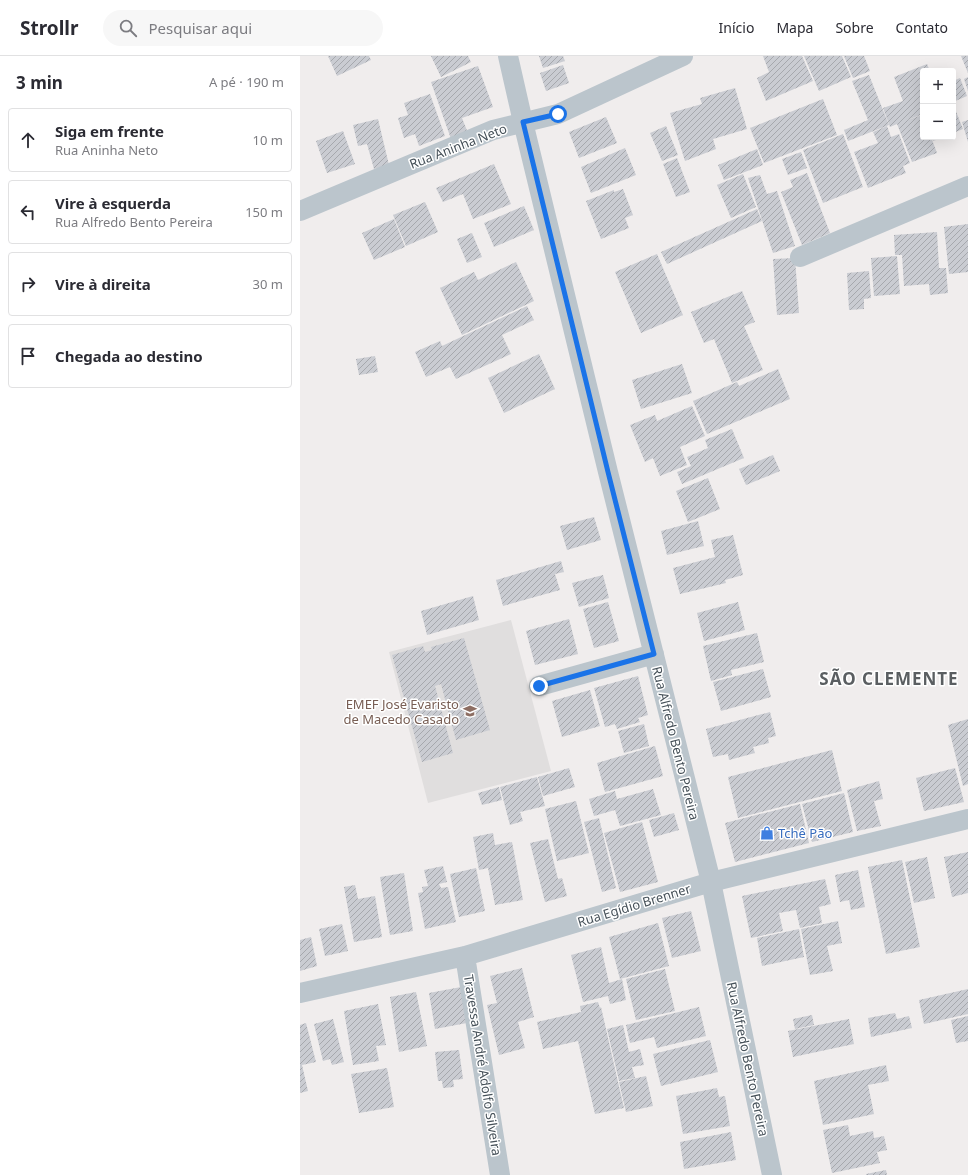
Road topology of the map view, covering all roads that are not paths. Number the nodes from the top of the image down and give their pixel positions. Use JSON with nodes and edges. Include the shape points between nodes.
{"nodes":[{"id":1,"x":508,"y":56,"type":"edge"},
{"id":2,"x":683,"y":56,"type":"edge"},
{"id":3,"x":523,"y":122,"type":"junction"},
{"id":4,"x":968,"y":186,"type":"edge"},
{"id":5,"x":300,"y":211,"type":"edge"},
{"id":6,"x":800,"y":257,"type":"dead end"},
{"id":7,"x":654,"y":654,"type":"junction"},
{"id":8,"x":539,"y":686,"type":"dead end"},
{"id":9,"x":968,"y":819,"type":"edge"},
{"id":10,"x":711,"y":882,"type":"junction"},
{"id":11,"x":465,"y":956,"type":"junction"},
{"id":12,"x":300,"y":993,"type":"edge"},
{"id":13,"x":500,"y":1175,"type":"edge"},
{"id":14,"x":772,"y":1175,"type":"edge"}],
"edges":[{"from":1,"to":3,"type":"street","name":"Rua Alfredo Bento Pereira"},
{"from":2,"to":3,"type":"street","name":"Rua Aninha Neto","via":[[558,114]]},
{"from":3,"to":5,"type":"street","name":"Rua Aninha Neto","via":[[493,130]]},
{"from":3,"to":7,"type":"street","name":"Rua Alfredo Bento Pereira"},
{"from":4,"to":6,"type":"street"},
{"from":7,"to":8,"type":"street"},
{"from":7,"to":10,"type":"street","name":"Rua Alfredo Bento Pereira"},
{"from":9,"to":10,"type":"street","name":"Rua Egídio Brenner"},
{"from":10,"to":11,"type":"street","name":"Rua Egídio Brenner"},
{"from":10,"to":14,"type":"street","name":"Rua Alfredo Bento Pereira"},
{"from":11,"to":12,"type":"street","name":"Rua Egídio Brenner"},
{"from":11,"to":13,"type":"street","name":"Travessa André Adolfo Silveira"}]}
